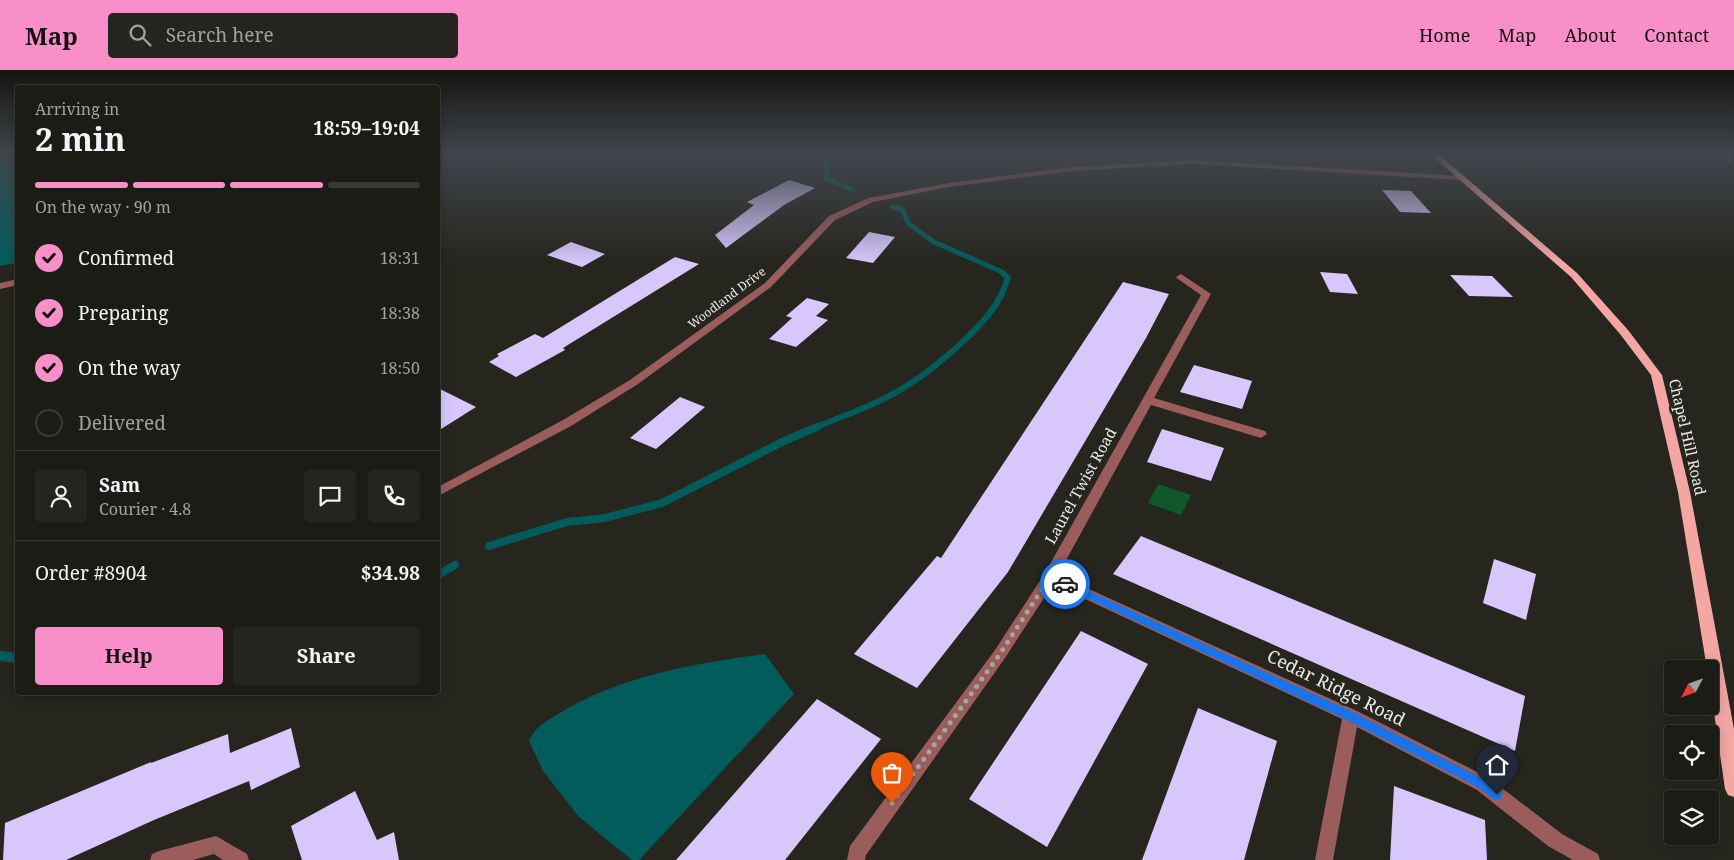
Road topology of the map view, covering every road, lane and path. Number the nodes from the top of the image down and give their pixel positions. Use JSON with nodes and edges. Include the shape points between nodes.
{"nodes":[{"id":1,"x":924,"y":190,"type":"edge"},
{"id":2,"x":1475,"y":190,"type":"edge"},
{"id":3,"x":1181,"y":277,"type":"dead end"},
{"id":4,"x":15,"y":283,"type":"edge"},
{"id":5,"x":0,"y":286,"type":"edge"},
{"id":6,"x":1147,"y":400,"type":"junction"},
{"id":7,"x":1261,"y":434,"type":"dead end"},
{"id":8,"x":440,"y":491,"type":"edge"},
{"id":9,"x":1050,"y":577,"type":"junction"},
{"id":10,"x":1351,"y":716,"type":"junction"},
{"id":11,"x":1734,"y":789,"type":"edge"},
{"id":12,"x":159,"y":860,"type":"edge"},
{"id":13,"x":240,"y":860,"type":"edge"},
{"id":14,"x":856,"y":860,"type":"edge"},
{"id":15,"x":1324,"y":860,"type":"edge"},
{"id":16,"x":1592,"y":860,"type":"edge"}],
"edges":[{"from":1,"to":8,"type":"street","name":"Woodland Drive","via":[[871,200],[832,218],[768,285],[634,382],[568,423]]},
{"from":2,"to":11,"type":"main road","name":"Chapel Hill Road","via":[[1574,275],[1624,332],[1656,375],[1684,492]]},
{"from":3,"to":6,"type":"street","name":"Laurel Twist Road","via":[[1206,294]]},
{"from":4,"to":5,"type":"street"},
{"from":6,"to":7,"type":"street"},
{"from":6,"to":9,"type":"street","name":"Laurel Twist Road"},
{"from":9,"to":10,"type":"street","name":"Cedar Ridge Road"},
{"from":9,"to":14,"type":"street","name":"Laurel Twist Road","via":[[1000,654],[857,852]]},
{"from":10,"to":15,"type":"street"},
{"from":10,"to":16,"type":"street","name":"Cedar Ridge Road","via":[[1483,784],[1555,840]]},
{"from":12,"to":13,"type":"street","via":[[216,845]]}]}
